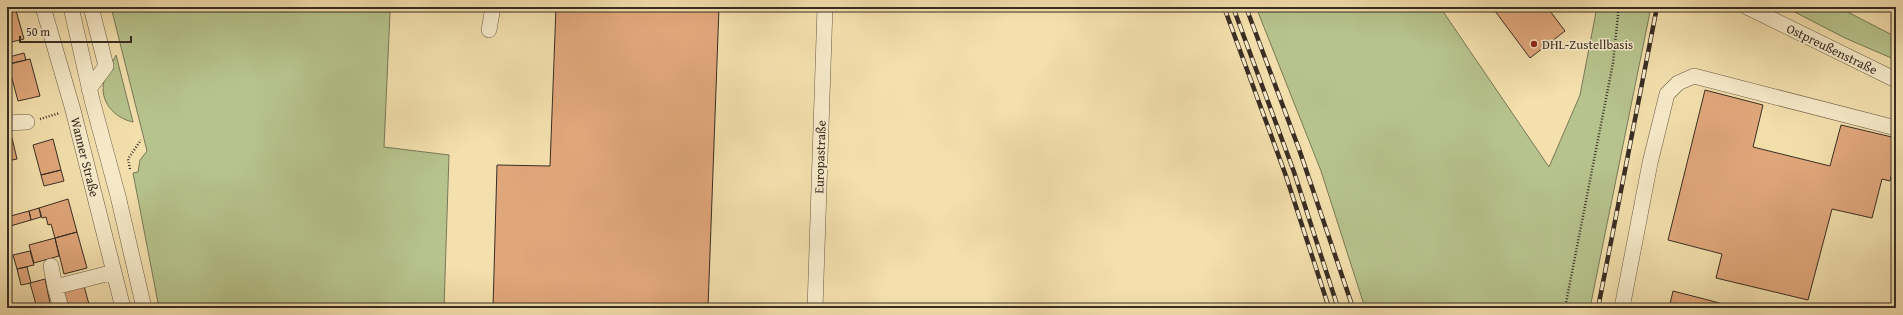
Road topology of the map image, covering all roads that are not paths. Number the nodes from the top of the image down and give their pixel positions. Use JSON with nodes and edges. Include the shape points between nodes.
{"nodes":[{"id":1,"x":43,"y":7,"type":"edge"},
{"id":2,"x":71,"y":7,"type":"edge"},
{"id":3,"x":91,"y":7,"type":"edge"},
{"id":4,"x":493,"y":7,"type":"edge"},
{"id":5,"x":825,"y":7,"type":"edge"},
{"id":6,"x":1747,"y":7,"type":"edge"},
{"id":7,"x":489,"y":30,"type":"dead end"},
{"id":8,"x":1896,"y":80,"type":"edge"},
{"id":9,"x":89,"y":89,"type":"junction"},
{"id":10,"x":27,"y":122,"type":"road end"},
{"id":11,"x":7,"y":123,"type":"edge"},
{"id":12,"x":1896,"y":128,"type":"edge"},
{"id":13,"x":102,"y":136,"type":"junction"},
{"id":14,"x":82,"y":140,"type":"junction"},
{"id":15,"x":50,"y":266,"type":"dead end"},
{"id":16,"x":114,"y":272,"type":"junction"},
{"id":17,"x":55,"y":287,"type":"junction"},
{"id":18,"x":61,"y":308,"type":"edge"},
{"id":19,"x":124,"y":308,"type":"edge"},
{"id":20,"x":144,"y":308,"type":"edge"},
{"id":21,"x":815,"y":308,"type":"edge"},
{"id":22,"x":1622,"y":308,"type":"edge"}],
"edges":[{"from":1,"to":14,"type":"street","name":"Wanner Straße"},
{"from":2,"to":9,"type":"street","name":"Wanner Straße"},
{"from":3,"to":9,"type":"street","via":[[106,66]]},
{"from":4,"to":7,"type":"street"},
{"from":5,"to":21,"type":"street","name":"Europastraße"},
{"from":6,"to":8,"type":"street","name":"Ostpreußenstraße"},
{"from":9,"to":13,"type":"street","name":"Wanner Straße"},
{"from":10,"to":11,"type":"street"},
{"from":12,"to":22,"type":"street","via":[[1694,76],[1678,83],[1667,94],[1652,155]]},
{"from":13,"to":14,"type":"street"},
{"from":13,"to":20,"type":"street","name":"Wanner Straße"},
{"from":14,"to":16,"type":"street","name":"Wanner Straße"},
{"from":15,"to":17,"type":"street"},
{"from":16,"to":17,"type":"street"},
{"from":16,"to":19,"type":"street","name":"Wanner Straße"},
{"from":17,"to":18,"type":"street"}]}
